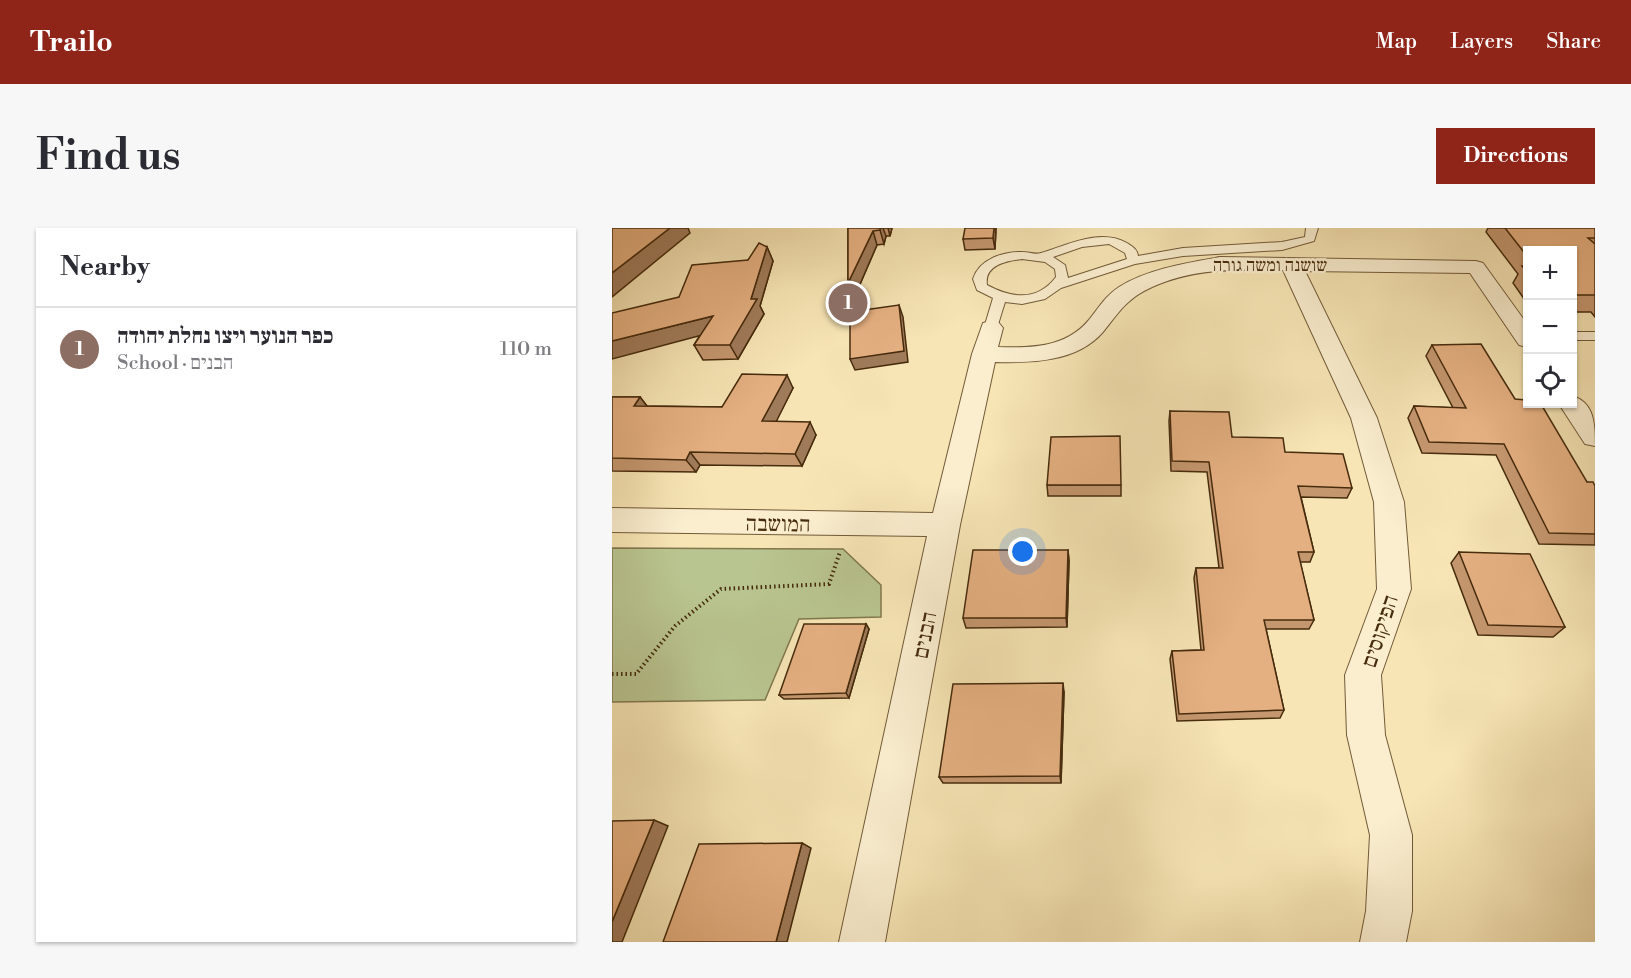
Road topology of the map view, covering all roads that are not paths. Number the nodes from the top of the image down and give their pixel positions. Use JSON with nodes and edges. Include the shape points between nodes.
{"nodes":[{"id":1,"x":1312,"y":228,"type":"edge"},
{"id":2,"x":1042,"y":257,"type":"junction"},
{"id":3,"x":1133,"y":261,"type":"junction"},
{"id":4,"x":1291,"y":264,"type":"junction"},
{"id":5,"x":1061,"y":284,"type":"junction"},
{"id":6,"x":992,"y":326,"type":"junction"},
{"id":7,"x":1523,"y":333,"type":"edge"},
{"id":8,"x":1577,"y":336,"type":"edge"},
{"id":9,"x":1595,"y":336,"type":"edge"},
{"id":10,"x":1575,"y":408,"type":"edge"},
{"id":11,"x":1595,"y":437,"type":"edge"},
{"id":12,"x":612,"y":520,"type":"edge"},
{"id":13,"x":945,"y":525,"type":"junction"},
{"id":14,"x":862,"y":942,"type":"edge"},
{"id":15,"x":1383,"y":942,"type":"edge"}],
"edges":[{"from":1,"to":3,"type":"lane","via":[[1310,239],[1282,246],[1183,252]]},
{"from":2,"to":3,"type":"lane","via":[[1072,245],[1117,242],[1131,251]]},
{"from":2,"to":5,"type":"lane","via":[[1063,269]]},
{"from":2,"to":6,"type":"lane","via":[[1009,256],[981,272],[979,279]]},
{"from":3,"to":5,"type":"lane"},
{"from":4,"to":6,"type":"street","name":"שושנה ומשה גורה","via":[[1220,263],[1193,267],[1142,284],[1116,299],[1075,343],[1038,355]]},
{"from":4,"to":7,"type":"street","name":"שושנה ומשה גורה","via":[[1476,267]]},
{"from":4,"to":15,"type":"street","name":"הפיקוסים","via":[[1364,418],[1389,502],[1394,589],[1364,675],[1366,735],[1391,835],[1389,911]]},
{"from":5,"to":6,"type":"lane","via":[[1054,291],[1014,299]]},
{"from":6,"to":13,"type":"street","name":"הבנים"},
{"from":8,"to":9,"type":"lane"},
{"from":10,"to":11,"type":"street"},
{"from":12,"to":13,"type":"street","name":"המושבה"},
{"from":13,"to":14,"type":"street","name":"הבנים"}]}
